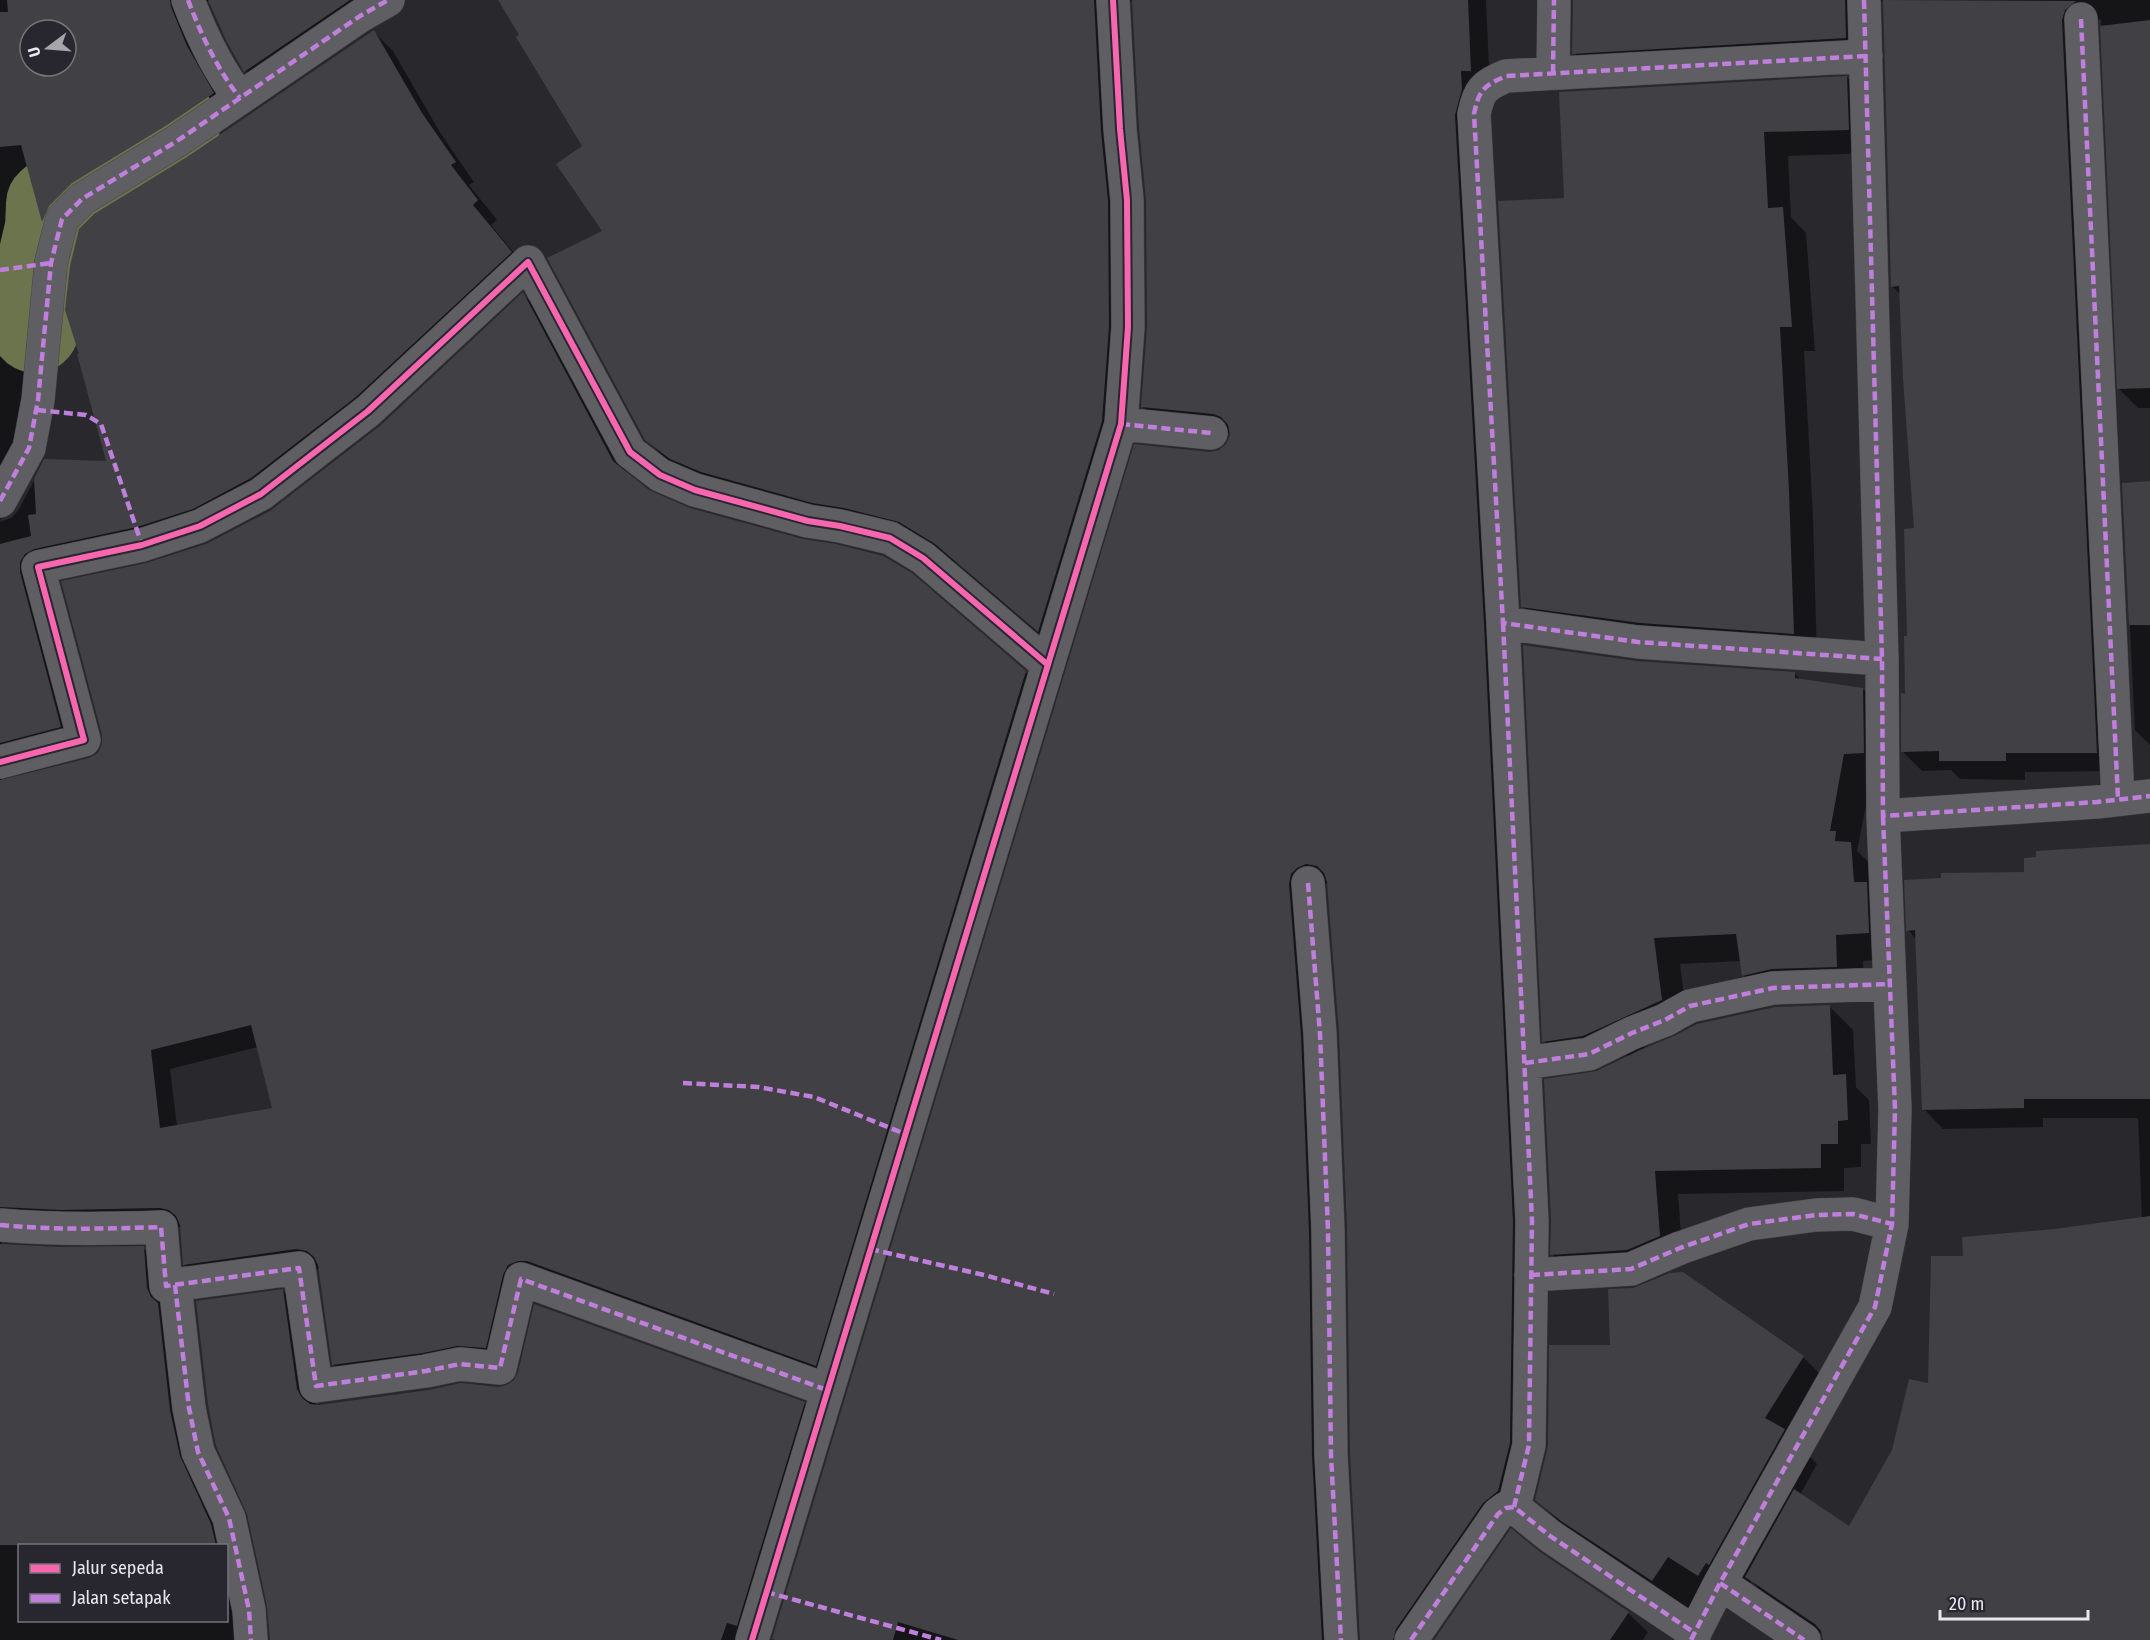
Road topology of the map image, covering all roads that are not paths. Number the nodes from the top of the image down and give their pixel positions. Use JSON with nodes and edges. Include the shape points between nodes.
{"nodes":[{"id":1,"x":188,"y":0,"type":"edge"},
{"id":2,"x":388,"y":0,"type":"edge"},
{"id":3,"x":1113,"y":0,"type":"edge"},
{"id":4,"x":1554,"y":0,"type":"edge"},
{"id":5,"x":1864,"y":0,"type":"edge"},
{"id":6,"x":2082,"y":19,"type":"dead end"},
{"id":7,"x":1866,"y":56,"type":"junction"},
{"id":8,"x":1553,"y":73,"type":"junction"},
{"id":9,"x":236,"y":92,"type":"junction"},
{"id":10,"x":1121,"y":424,"type":"junction"},
{"id":11,"x":1211,"y":433,"type":"dead end"},
{"id":12,"x":0,"y":501,"type":"edge"},
{"id":13,"x":1503,"y":623,"type":"junction"},
{"id":14,"x":1882,"y":659,"type":"junction"},
{"id":15,"x":1048,"y":664,"type":"junction"},
{"id":16,"x":0,"y":762,"type":"edge"},
{"id":17,"x":2150,"y":796,"type":"edge"},
{"id":18,"x":2118,"y":799,"type":"junction"},
{"id":19,"x":1883,"y":816,"type":"junction"},
{"id":20,"x":1308,"y":883,"type":"dead end"},
{"id":21,"x":1890,"y":984,"type":"junction"},
{"id":22,"x":1525,"y":1063,"type":"junction"},
{"id":23,"x":1892,"y":1224,"type":"junction"},
{"id":24,"x":0,"y":1225,"type":"edge"},
{"id":25,"x":1531,"y":1275,"type":"junction"},
{"id":26,"x":176,"y":1285,"type":"junction"},
{"id":27,"x":827,"y":1390,"type":"junction"},
{"id":28,"x":1514,"y":1507,"type":"junction"},
{"id":29,"x":1720,"y":1582,"type":"junction"},
{"id":30,"x":1693,"y":1636,"type":"edge"},
{"id":31,"x":251,"y":1640,"type":"edge"},
{"id":32,"x":752,"y":1640,"type":"edge"},
{"id":33,"x":1341,"y":1640,"type":"edge"},
{"id":34,"x":1412,"y":1640,"type":"edge"},
{"id":35,"x":1804,"y":1640,"type":"edge"}],
"edges":[{"from":1,"to":9,"type":"street"},
{"from":2,"to":9,"type":"street"},
{"from":3,"to":10,"type":"street","via":[[1127,200],[1128,327]]},
{"from":4,"to":8,"type":"street"},
{"from":5,"to":7,"type":"street"},
{"from":6,"to":18,"type":"street"},
{"from":7,"to":8,"type":"street"},
{"from":7,"to":14,"type":"street"},
{"from":8,"to":13,"type":"street","via":[[1506,76],[1493,81],[1478,96],[1474,114]]},
{"from":9,"to":12,"type":"street","via":[[177,141],[82,199],[62,219],[51,263],[38,400],[29,448]]},
{"from":10,"to":11,"type":"street"},
{"from":10,"to":15,"type":"street"},
{"from":13,"to":14,"type":"street","via":[[1638,642]]},
{"from":13,"to":22,"type":"street"},
{"from":14,"to":19,"type":"street"},
{"from":15,"to":16,"type":"street","via":[[924,558],[890,538],[808,521],[695,490],[645,464],[630,452],[528,262],[368,411],[261,494],[200,526],[142,545],[38,567],[84,740]]},
{"from":15,"to":27,"type":"street"},
{"from":17,"to":18,"type":"street"},
{"from":18,"to":19,"type":"street"},
{"from":19,"to":21,"type":"street"},
{"from":20,"to":33,"type":"street","via":[[1320,1034],[1331,1455]]},
{"from":21,"to":22,"type":"street","via":[[1773,988],[1690,1006],[1590,1054]]},
{"from":21,"to":23,"type":"street","via":[[1895,1109]]},
{"from":22,"to":25,"type":"street"},
{"from":23,"to":25,"type":"street","via":[[1853,1214],[1749,1224],[1631,1269]]},
{"from":23,"to":29,"type":"street","via":[[1875,1306]]},
{"from":24,"to":26,"type":"street","via":[[67,1229],[160,1227],[166,1286]]},
{"from":25,"to":28,"type":"street","via":[[1529,1445]]},
{"from":26,"to":27,"type":"street","via":[[299,1268],[316,1386],[460,1364],[500,1368],[521,1279]]},
{"from":26,"to":31,"type":"street","via":[[189,1408],[198,1452],[229,1518],[249,1610]]},
{"from":27,"to":32,"type":"street"},
{"from":28,"to":30,"type":"street"},
{"from":28,"to":34,"type":"street","via":[[1498,1514]]},
{"from":29,"to":30,"type":"street"},
{"from":29,"to":35,"type":"street"}]}
